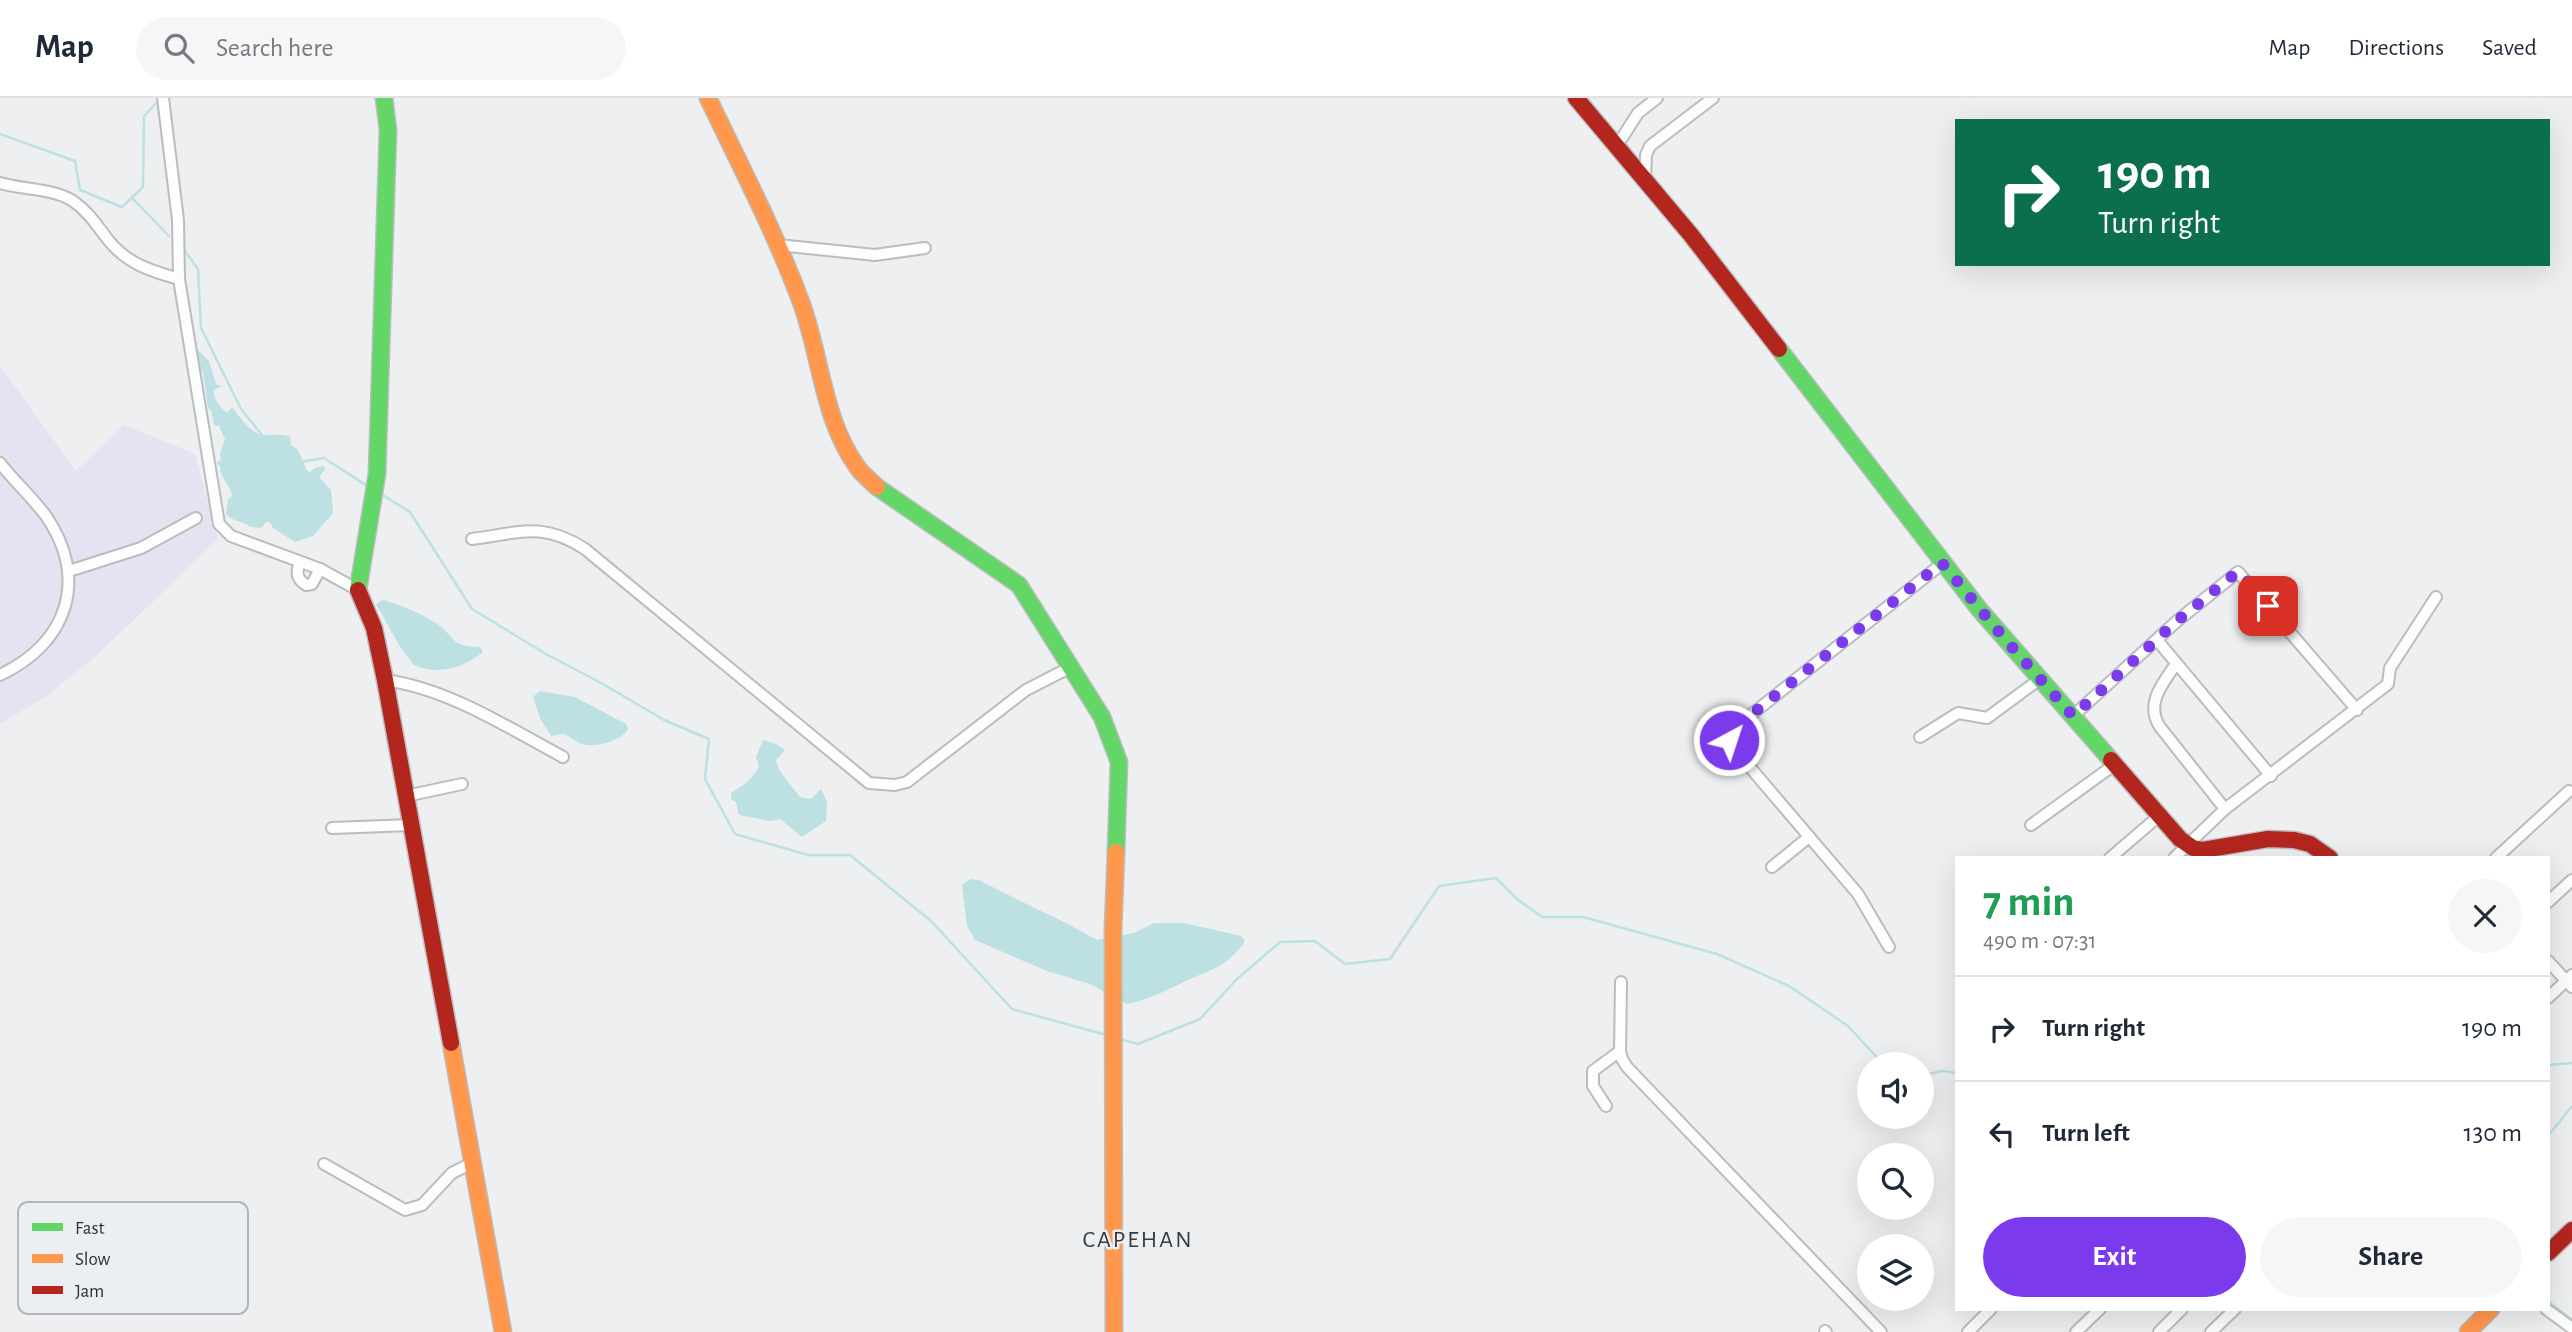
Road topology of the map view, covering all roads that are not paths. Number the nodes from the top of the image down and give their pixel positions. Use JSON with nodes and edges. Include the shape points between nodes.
{"nodes":[{"id":1,"x":383,"y":98,"type":"edge"},
{"id":2,"x":708,"y":98,"type":"edge"},
{"id":3,"x":1576,"y":98,"type":"edge"},
{"id":4,"x":1657,"y":98,"type":"edge"},
{"id":5,"x":1713,"y":98,"type":"edge"},
{"id":6,"x":163,"y":100,"type":"edge"},
{"id":7,"x":1620,"y":151,"type":"junction"},
{"id":8,"x":1647,"y":151,"type":"junction"},
{"id":9,"x":1645,"y":180,"type":"junction"},
{"id":10,"x":0,"y":183,"type":"edge"},
{"id":11,"x":778,"y":245,"type":"junction"},
{"id":12,"x":925,"y":248,"type":"dead end"},
{"id":13,"x":179,"y":279,"type":"junction"},
{"id":14,"x":0,"y":463,"type":"edge"},
{"id":15,"x":196,"y":518,"type":"dead end"},
{"id":16,"x":472,"y":539,"type":"dead end"},
{"id":17,"x":300,"y":562,"type":"junction"},
{"id":18,"x":1942,"y":563,"type":"junction"},
{"id":19,"x":320,"y":569,"type":"junction"},
{"id":20,"x":69,"y":571,"type":"junction"},
{"id":21,"x":359,"y":586,"type":"junction"},
{"id":22,"x":2436,"y":597,"type":"dead end"},
{"id":23,"x":2157,"y":640,"type":"junction"},
{"id":24,"x":2176,"y":664,"type":"junction"},
{"id":25,"x":1071,"y":667,"type":"junction"},
{"id":26,"x":0,"y":675,"type":"edge"},
{"id":27,"x":2040,"y":678,"type":"junction"},
{"id":28,"x":386,"y":680,"type":"junction"},
{"id":29,"x":2357,"y":710,"type":"junction"},
{"id":30,"x":2073,"y":716,"type":"junction"},
{"id":31,"x":1920,"y":737,"type":"dead end"},
{"id":32,"x":563,"y":757,"type":"dead end"},
{"id":33,"x":2114,"y":765,"type":"junction"},
{"id":34,"x":2271,"y":775,"type":"junction"},
{"id":35,"x":462,"y":785,"type":"dead end"},
{"id":36,"x":2569,"y":791,"type":"dead end"},
{"id":37,"x":406,"y":796,"type":"junction"},
{"id":38,"x":2225,"y":809,"type":"junction"},
{"id":39,"x":2159,"y":816,"type":"junction"},
{"id":40,"x":411,"y":824,"type":"junction"},
{"id":41,"x":2031,"y":825,"type":"dead end"},
{"id":42,"x":332,"y":828,"type":"dead end"},
{"id":43,"x":1809,"y":836,"type":"junction"},
{"id":44,"x":2188,"y":845,"type":"junction"},
{"id":45,"x":2112,"y":856,"type":"edge"},
{"id":46,"x":2176,"y":856,"type":"edge"},
{"id":47,"x":2324,"y":856,"type":"edge"},
{"id":48,"x":2498,"y":856,"type":"edge"},
{"id":49,"x":1772,"y":867,"type":"dead end"},
{"id":50,"x":2572,"y":880,"type":"edge"},
{"id":51,"x":2550,"y":900,"type":"edge"},
{"id":52,"x":1889,"y":947,"type":"dead end"},
{"id":53,"x":2550,"y":963,"type":"edge"},
{"id":54,"x":2570,"y":981,"type":"edge"},
{"id":55,"x":1621,"y":982,"type":"dead end"},
{"id":56,"x":2550,"y":996,"type":"edge"},
{"id":57,"x":1620,"y":1051,"type":"junction"},
{"id":58,"x":1606,"y":1106,"type":"dead end"},
{"id":59,"x":472,"y":1163,"type":"junction"},
{"id":60,"x":324,"y":1164,"type":"dead end"},
{"id":61,"x":2572,"y":1230,"type":"edge"},
{"id":62,"x":2550,"y":1251,"type":"edge"},
{"id":63,"x":1989,"y":1311,"type":"edge"},
{"id":64,"x":2098,"y":1311,"type":"edge"},
{"id":65,"x":2180,"y":1311,"type":"edge"},
{"id":66,"x":2233,"y":1311,"type":"edge"},
{"id":67,"x":2489,"y":1311,"type":"edge"},
{"id":68,"x":2549,"y":1311,"type":"edge"},
{"id":69,"x":2572,"y":1328,"type":"edge"},
{"id":70,"x":503,"y":1332,"type":"edge"},
{"id":71,"x":1114,"y":1332,"type":"edge"},
{"id":72,"x":1881,"y":1332,"type":"edge"},
{"id":73,"x":1968,"y":1332,"type":"edge"},
{"id":74,"x":2076,"y":1332,"type":"edge"},
{"id":75,"x":2159,"y":1332,"type":"edge"},
{"id":76,"x":2211,"y":1332,"type":"edge"},
{"id":77,"x":2468,"y":1332,"type":"edge"}],
"edges":[{"from":1,"to":21,"type":"main road","via":[[388,130],[375,496]]},
{"from":2,"to":11,"type":"main road"},
{"from":3,"to":7,"type":"main road"},
{"from":4,"to":7,"type":"street","via":[[1638,113],[1622,138]]},
{"from":5,"to":8,"type":"street"},
{"from":6,"to":13,"type":"street","via":[[178,220]]},
{"from":7,"to":8,"type":"street"},
{"from":7,"to":9,"type":"main road"},
{"from":8,"to":9,"type":"street"},
{"from":9,"to":18,"type":"main road"},
{"from":10,"to":13,"type":"street","via":[[71,200],[90,214],[129,260]]},
{"from":11,"to":12,"type":"street","via":[[875,255]]},
{"from":11,"to":25,"type":"main road","via":[[806,317],[834,418],[859,470],[1019,585]]},
{"from":13,"to":17,"type":"street","via":[[219,524],[231,536]]},
{"from":14,"to":20,"type":"street","via":[[47,517]]},
{"from":15,"to":20,"type":"street","via":[[141,548]]},
{"from":16,"to":25,"type":"street","via":[[543,530],[569,538],[869,783],[907,782],[1026,690]]},
{"from":17,"to":19,"type":"street"},
{"from":17,"to":19,"type":"street","via":[[299,580],[306,585],[312,584]]},
{"from":18,"to":27,"type":"main road"},
{"from":18,"to":43,"type":"street","via":[[1730,732],[1731,745]]},
{"from":19,"to":21,"type":"street"},
{"from":20,"to":26,"type":"street","via":[[62,619],[23,664]]},
{"from":21,"to":28,"type":"main road"},
{"from":22,"to":29,"type":"street","via":[[2389,668],[2388,684]]},
{"from":23,"to":24,"type":"street"},
{"from":23,"to":29,"type":"street","via":[[2231,576],[2241,573]]},
{"from":23,"to":30,"type":"street"},
{"from":24,"to":34,"type":"street"},
{"from":24,"to":38,"type":"street","via":[[2155,698],[2154,716]]},
{"from":25,"to":71,"type":"main road","via":[[1102,717],[1119,762],[1113,929]]},
{"from":27,"to":30,"type":"main road"},
{"from":27,"to":31,"type":"street","via":[[1987,718],[1958,713]]},
{"from":28,"to":32,"type":"street","via":[[407,683],[461,704]]},
{"from":28,"to":37,"type":"main road"},
{"from":29,"to":34,"type":"street"},
{"from":30,"to":33,"type":"main road"},
{"from":33,"to":39,"type":"main road"},
{"from":33,"to":41,"type":"street"},
{"from":34,"to":38,"type":"street"},
{"from":35,"to":37,"type":"street"},
{"from":36,"to":48,"type":"street"},
{"from":37,"to":40,"type":"main road"},
{"from":38,"to":44,"type":"street"},
{"from":39,"to":44,"type":"main road"},
{"from":39,"to":45,"type":"street"},
{"from":40,"to":42,"type":"street"},
{"from":40,"to":59,"type":"main road"},
{"from":43,"to":49,"type":"street"},
{"from":43,"to":52,"type":"street","via":[[1858,894]]},
{"from":44,"to":46,"type":"street"},
{"from":44,"to":47,"type":"main road","via":[[2210,850],[2280,838],[2308,844]]},
{"from":50,"to":51,"type":"street"},
{"from":53,"to":54,"type":"street"},
{"from":54,"to":56,"type":"street"},
{"from":55,"to":57,"type":"street"},
{"from":57,"to":58,"type":"street","via":[[1593,1071],[1593,1086]]},
{"from":57,"to":72,"type":"street","via":[[1627,1067]]},
{"from":59,"to":60,"type":"street","via":[[452,1173],[422,1205],[405,1210]]},
{"from":59,"to":70,"type":"main road"},
{"from":61,"to":62,"type":"main road"},
{"from":63,"to":73,"type":"street"},
{"from":64,"to":74,"type":"street"},
{"from":65,"to":75,"type":"street"},
{"from":66,"to":76,"type":"street"},
{"from":67,"to":77,"type":"main road"},
{"from":68,"to":69,"type":"street"}]}
